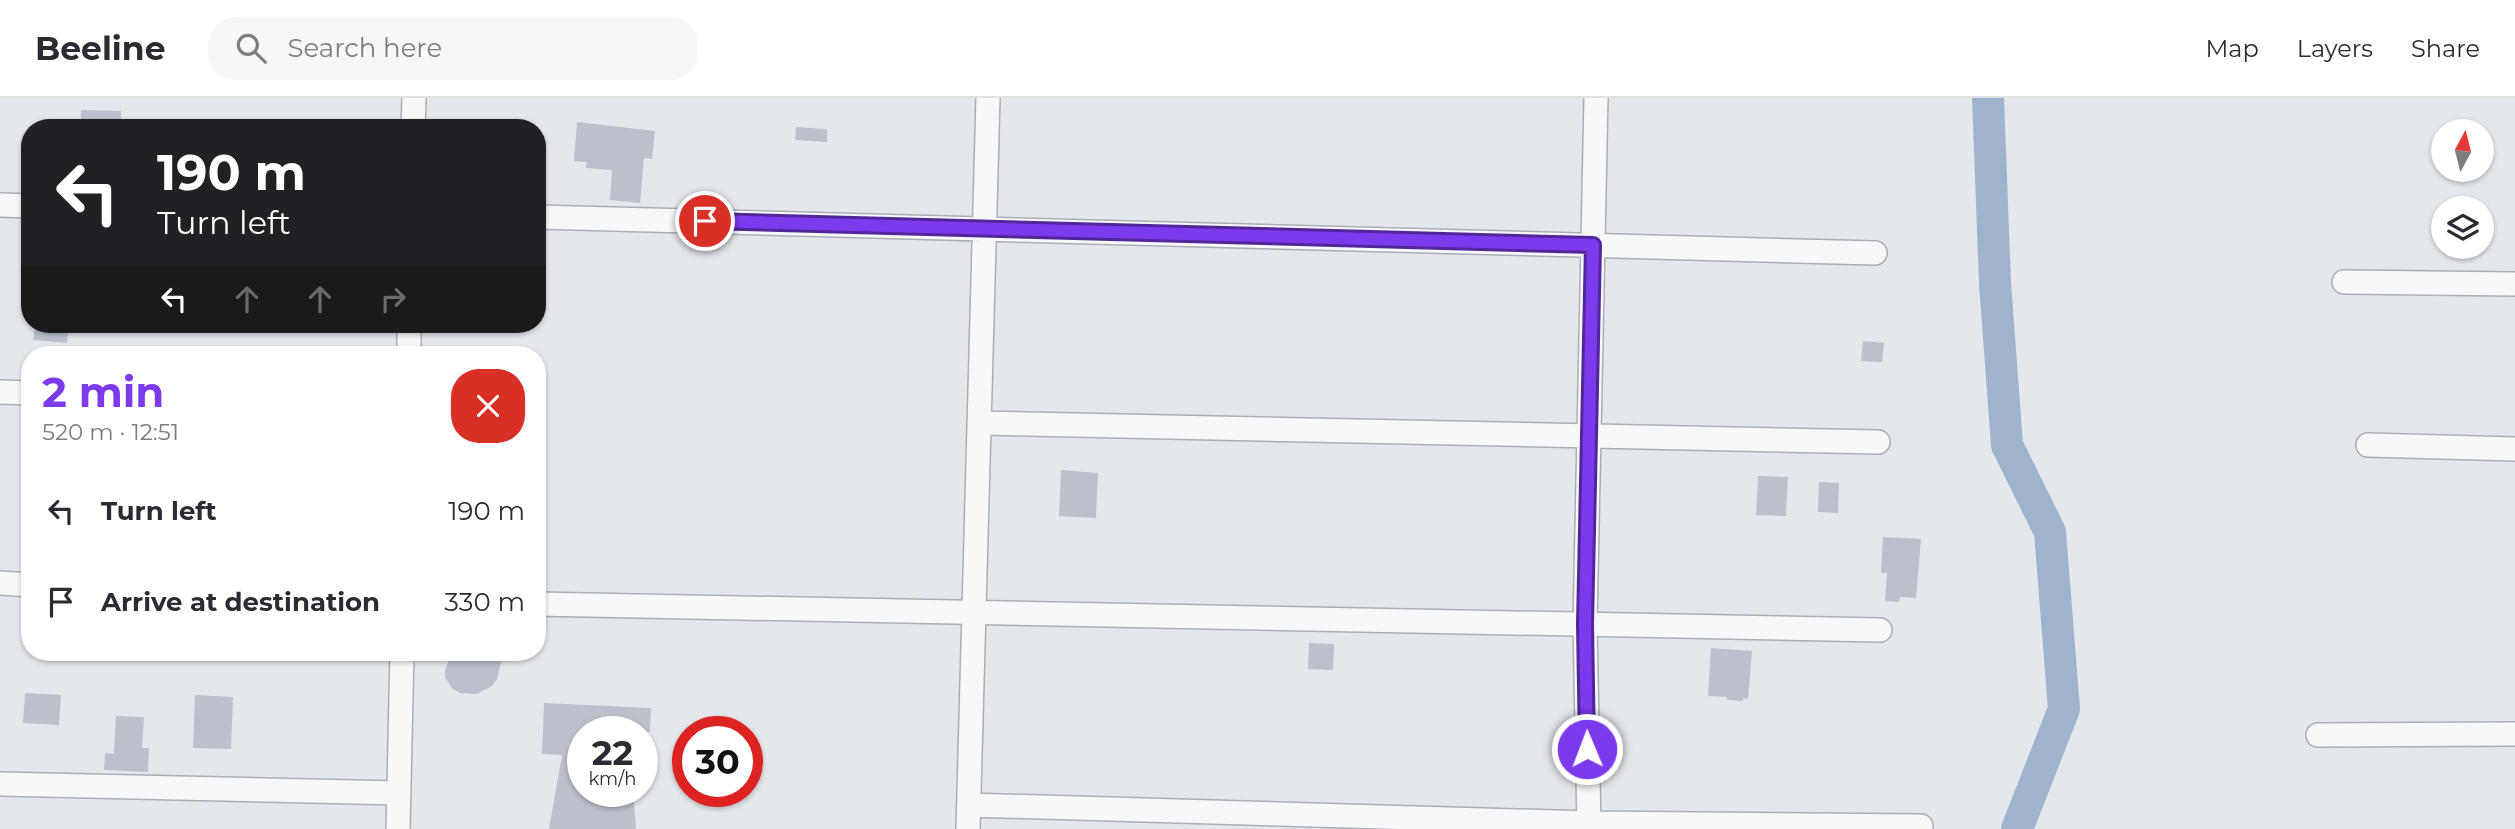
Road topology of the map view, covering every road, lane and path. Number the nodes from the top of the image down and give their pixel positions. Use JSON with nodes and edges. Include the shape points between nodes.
{"nodes":[{"id":1,"x":414,"y":98,"type":"edge"},
{"id":2,"x":988,"y":98,"type":"edge"},
{"id":3,"x":1596,"y":98,"type":"edge"},
{"id":4,"x":413,"y":119,"type":"edge"},
{"id":5,"x":0,"y":205,"type":"edge"},
{"id":6,"x":21,"y":206,"type":"edge"},
{"id":7,"x":546,"y":217,"type":"edge"},
{"id":8,"x":984,"y":228,"type":"junction"},
{"id":9,"x":1593,"y":245,"type":"junction"},
{"id":10,"x":1875,"y":253,"type":"dead end"},
{"id":11,"x":2344,"y":282,"type":"dead end"},
{"id":12,"x":2515,"y":284,"type":"edge"},
{"id":13,"x":0,"y":392,"type":"edge"},
{"id":14,"x":21,"y":393,"type":"edge"},
{"id":15,"x":979,"y":423,"type":"junction"},
{"id":16,"x":1589,"y":436,"type":"junction"},
{"id":17,"x":1878,"y":442,"type":"dead end"},
{"id":18,"x":2368,"y":445,"type":"dead end"},
{"id":19,"x":2515,"y":449,"type":"edge"},
{"id":20,"x":0,"y":583,"type":"edge"},
{"id":21,"x":21,"y":584,"type":"edge"},
{"id":22,"x":546,"y":604,"type":"edge"},
{"id":23,"x":974,"y":612,"type":"junction"},
{"id":24,"x":1585,"y":624,"type":"junction"},
{"id":25,"x":1880,"y":630,"type":"dead end"},
{"id":26,"x":402,"y":661,"type":"edge"},
{"id":27,"x":2515,"y":734,"type":"edge"},
{"id":28,"x":2318,"y":735,"type":"dead end"},
{"id":29,"x":0,"y":784,"type":"edge"},
{"id":30,"x":399,"y":793,"type":"junction"},
{"id":31,"x":969,"y":805,"type":"junction"},
{"id":32,"x":1589,"y":826,"type":"edge"},
{"id":33,"x":1921,"y":826,"type":"dead end"},
{"id":34,"x":398,"y":829,"type":"edge"},
{"id":35,"x":968,"y":829,"type":"edge"}],
"edges":[{"from":1,"to":4,"type":"street"},
{"from":2,"to":8,"type":"street"},
{"from":3,"to":9,"type":"street"},
{"from":5,"to":6,"type":"street"},
{"from":7,"to":8,"type":"street"},
{"from":8,"to":9,"type":"street"},
{"from":8,"to":15,"type":"street"},
{"from":9,"to":10,"type":"street"},
{"from":9,"to":16,"type":"street"},
{"from":11,"to":12,"type":"street"},
{"from":13,"to":14,"type":"street"},
{"from":15,"to":16,"type":"street"},
{"from":15,"to":23,"type":"street"},
{"from":16,"to":17,"type":"street"},
{"from":16,"to":24,"type":"street"},
{"from":18,"to":19,"type":"street"},
{"from":20,"to":21,"type":"street"},
{"from":22,"to":23,"type":"street"},
{"from":23,"to":24,"type":"street"},
{"from":23,"to":31,"type":"street"},
{"from":24,"to":25,"type":"street"},
{"from":24,"to":32,"type":"street"},
{"from":26,"to":30,"type":"street"},
{"from":27,"to":28,"type":"street"},
{"from":29,"to":30,"type":"street"},
{"from":30,"to":34,"type":"street"},
{"from":31,"to":32,"type":"street"},
{"from":31,"to":35,"type":"street"},
{"from":32,"to":33,"type":"street"}]}
